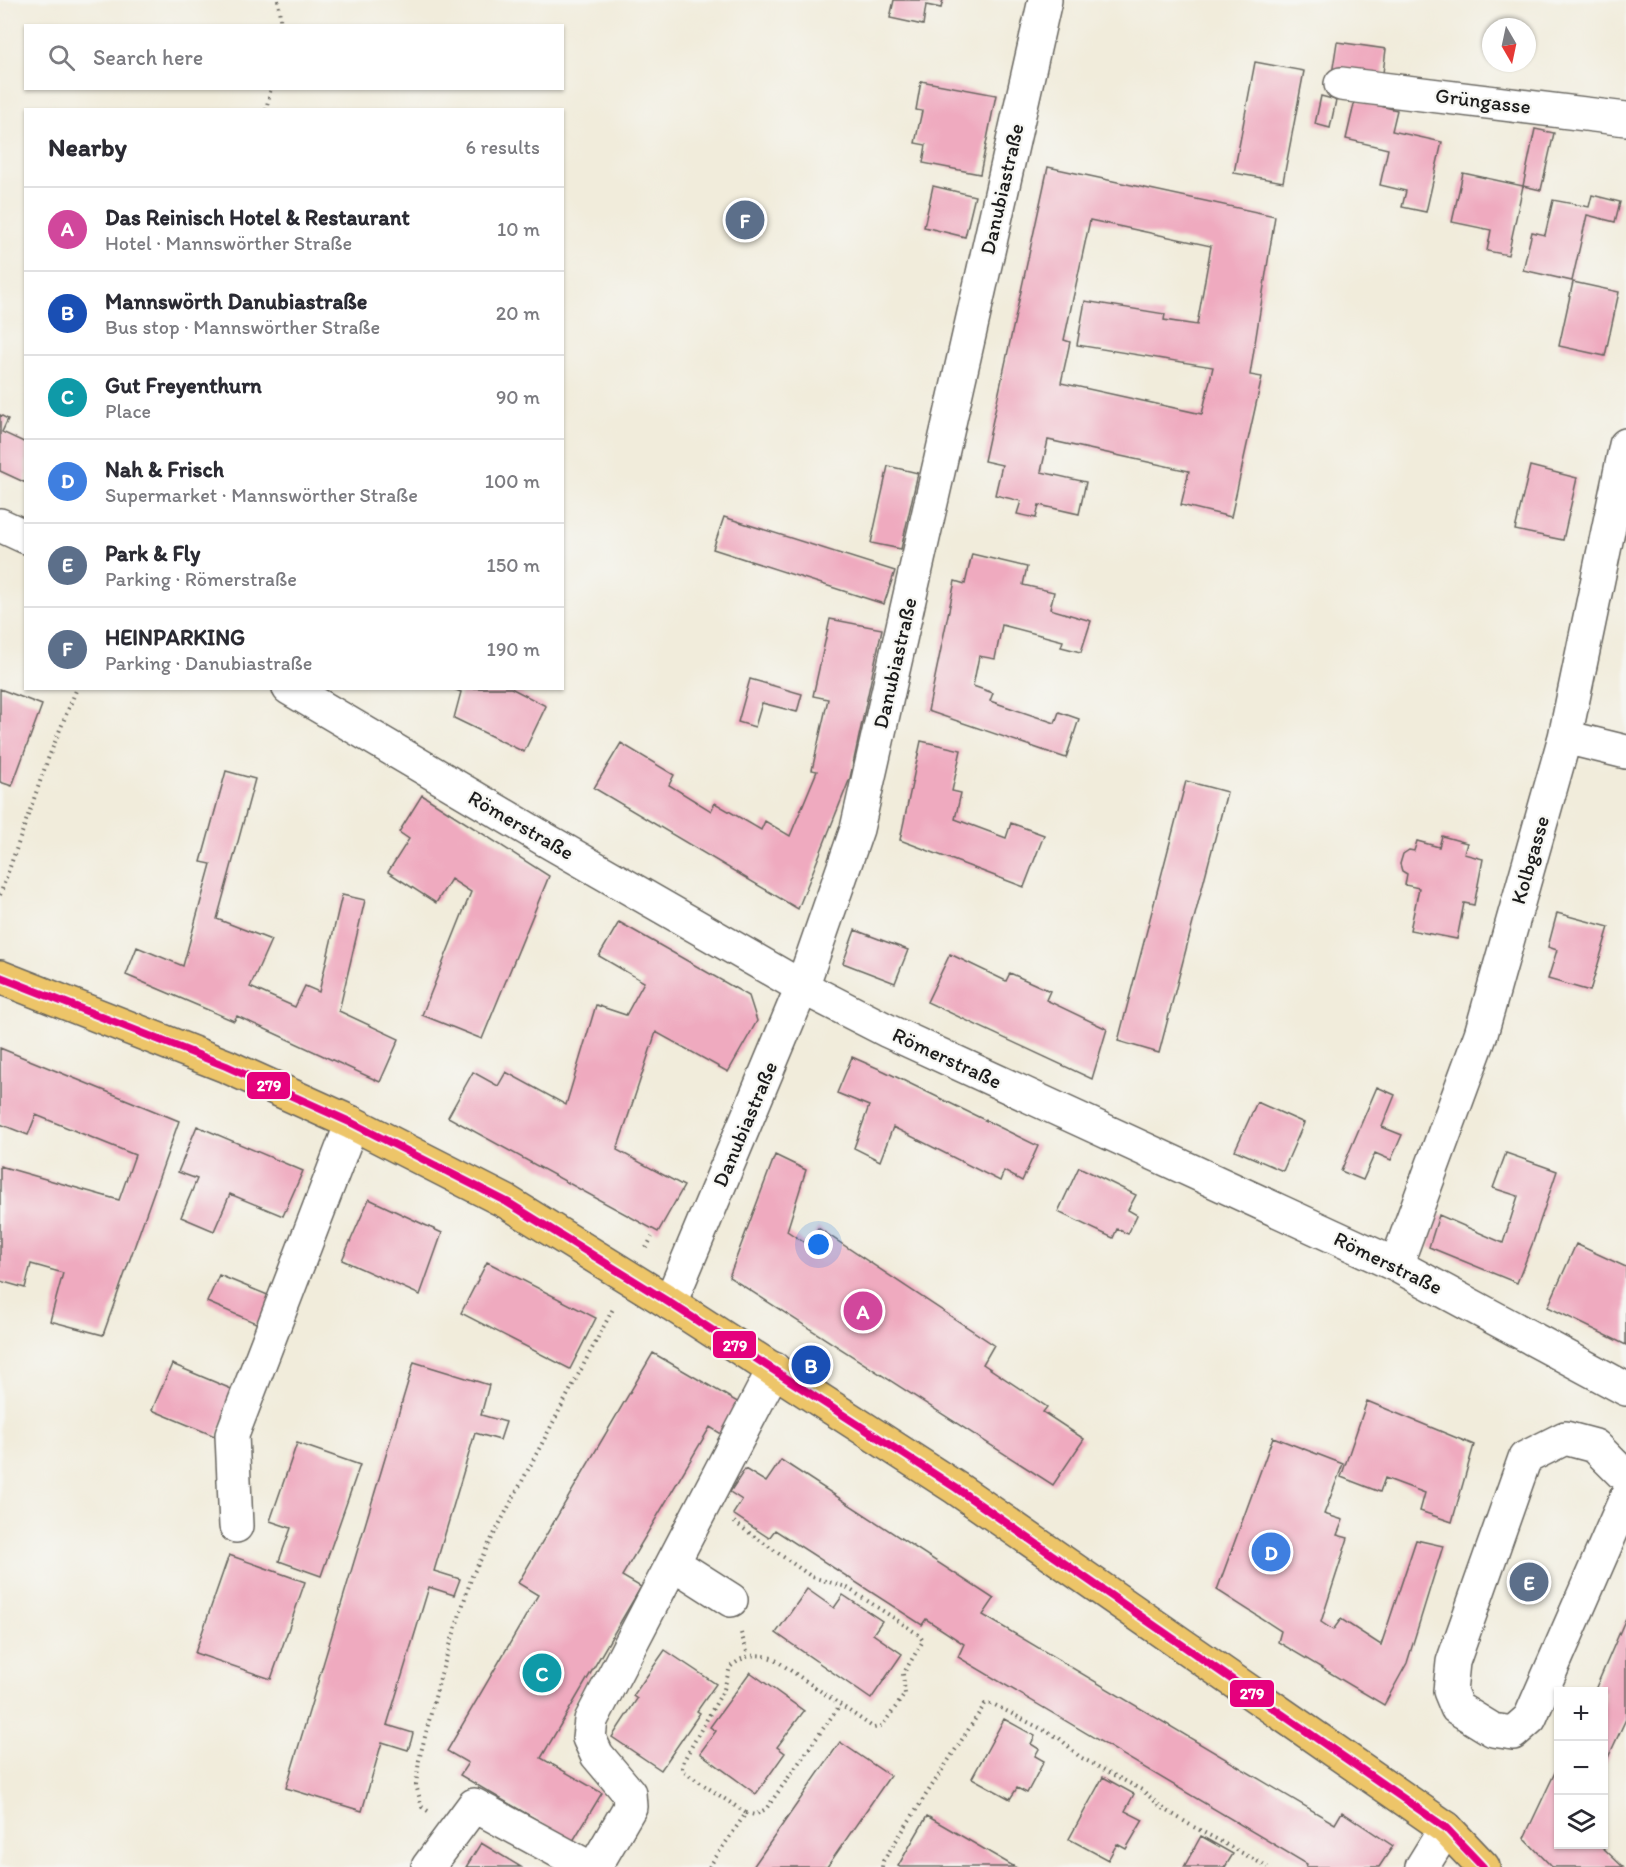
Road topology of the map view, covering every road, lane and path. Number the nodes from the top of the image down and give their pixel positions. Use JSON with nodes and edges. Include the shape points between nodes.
{"nodes":[{"id":1,"x":279,"y":0,"type":"edge"},
{"id":2,"x":1045,"y":0,"type":"edge"},
{"id":3,"x":281,"y":24,"type":"edge"},
{"id":4,"x":1341,"y":84,"type":"dead end"},
{"id":5,"x":271,"y":90,"type":"edge"},
{"id":6,"x":267,"y":108,"type":"edge"},
{"id":7,"x":1626,"y":119,"type":"edge"},
{"id":8,"x":1626,"y":445,"type":"edge"},
{"id":9,"x":0,"y":525,"type":"edge"},
{"id":10,"x":24,"y":536,"type":"edge"},
{"id":11,"x":76,"y":690,"type":"edge"},
{"id":12,"x":292,"y":690,"type":"edge"},
{"id":13,"x":1565,"y":737,"type":"junction"},
{"id":14,"x":1626,"y":752,"type":"edge"},
{"id":15,"x":0,"y":895,"type":"edge"},
{"id":16,"x":0,"y":977,"type":"edge"},
{"id":17,"x":802,"y":987,"type":"junction"},
{"id":18,"x":352,"y":1124,"type":"junction"},
{"id":19,"x":652,"y":1237,"type":"dead end"},
{"id":20,"x":1396,"y":1265,"type":"junction"},
{"id":21,"x":629,"y":1279,"type":"junction"},
{"id":22,"x":670,"y":1303,"type":"junction"},
{"id":23,"x":774,"y":1369,"type":"junction"},
{"id":24,"x":1626,"y":1389,"type":"edge"},
{"id":25,"x":1626,"y":1478,"type":"edge"},
{"id":26,"x":1626,"y":1498,"type":"edge"},
{"id":27,"x":705,"y":1501,"type":"junction"},
{"id":28,"x":236,"y":1527,"type":"dead end"},
{"id":29,"x":673,"y":1563,"type":"junction"},
{"id":30,"x":731,"y":1600,"type":"dead end"},
{"id":31,"x":840,"y":1706,"type":"junction"},
{"id":32,"x":746,"y":1813,"type":"junction"},
{"id":33,"x":1446,"y":1828,"type":"junction"},
{"id":34,"x":457,"y":1829,"type":"junction"},
{"id":35,"x":428,"y":1867,"type":"edge"},
{"id":36,"x":588,"y":1867,"type":"edge"},
{"id":37,"x":595,"y":1867,"type":"edge"},
{"id":38,"x":709,"y":1867,"type":"edge"},
{"id":39,"x":882,"y":1867,"type":"edge"},
{"id":40,"x":1268,"y":1867,"type":"edge"},
{"id":41,"x":1422,"y":1867,"type":"edge"},
{"id":42,"x":1483,"y":1867,"type":"edge"}],
"edges":[{"from":1,"to":3,"type":"path"},
{"from":2,"to":17,"type":"street","name":"Danubiastraße","via":[[857,829]]},
{"from":4,"to":7,"type":"street","name":"Grüngasse"},
{"from":5,"to":6,"type":"path"},
{"from":8,"to":13,"type":"street","name":"Kolbgasse"},
{"from":9,"to":10,"type":"street"},
{"from":11,"to":15,"type":"path"},
{"from":12,"to":17,"type":"street","name":"Römerstraße"},
{"from":13,"to":14,"type":"street"},
{"from":13,"to":20,"type":"street","name":"Kolbgasse","via":[[1481,1034]]},
{"from":16,"to":18,"type":"main road","via":[[226,1066]]},
{"from":17,"to":20,"type":"street","name":"Römerstraße","via":[[888,1031]]},
{"from":17,"to":22,"type":"street","name":"Danubiastraße"},
{"from":18,"to":21,"type":"main road","via":[[507,1202]]},
{"from":18,"to":28,"type":"street","via":[[232,1435]]},
{"from":19,"to":21,"type":"path"},
{"from":20,"to":24,"type":"street","name":"Römerstraße"},
{"from":21,"to":22,"type":"main road"},
{"from":21,"to":34,"type":"path","via":[[472,1576],[441,1674],[416,1785],[422,1807]]},
{"from":22,"to":23,"type":"main road"},
{"from":23,"to":27,"type":"street"},
{"from":23,"to":33,"type":"main road","via":[[956,1488]]},
{"from":25,"to":26,"type":"street","via":[[1595,1446],[1565,1438],[1525,1458],[1453,1662],[1450,1691],[1457,1708],[1493,1730],[1513,1733],[1530,1718]]},
{"from":27,"to":29,"type":"street"},
{"from":27,"to":31,"type":"path","via":[[812,1577],[846,1587],[923,1641],[903,1674],[905,1694],[882,1726],[874,1728]]},
{"from":29,"to":30,"type":"street"},
{"from":29,"to":37,"type":"street","via":[[591,1720],[589,1738],[597,1755],[629,1793],[630,1807]]},
{"from":31,"to":32,"type":"path","via":[[766,1809],[755,1815]]},
{"from":31,"to":32,"type":"path","via":[[761,1654],[748,1655],[730,1667],[724,1689],[682,1768]]},
{"from":32,"to":38,"type":"path"},
{"from":33,"to":41,"type":"street"},
{"from":33,"to":42,"type":"main road"},
{"from":34,"to":35,"type":"street"},
{"from":34,"to":36,"type":"street","via":[[474,1805]]},
{"from":39,"to":40,"type":"path","via":[[985,1704],[993,1704],[1059,1738],[1080,1757],[1142,1790],[1161,1807]]}]}
